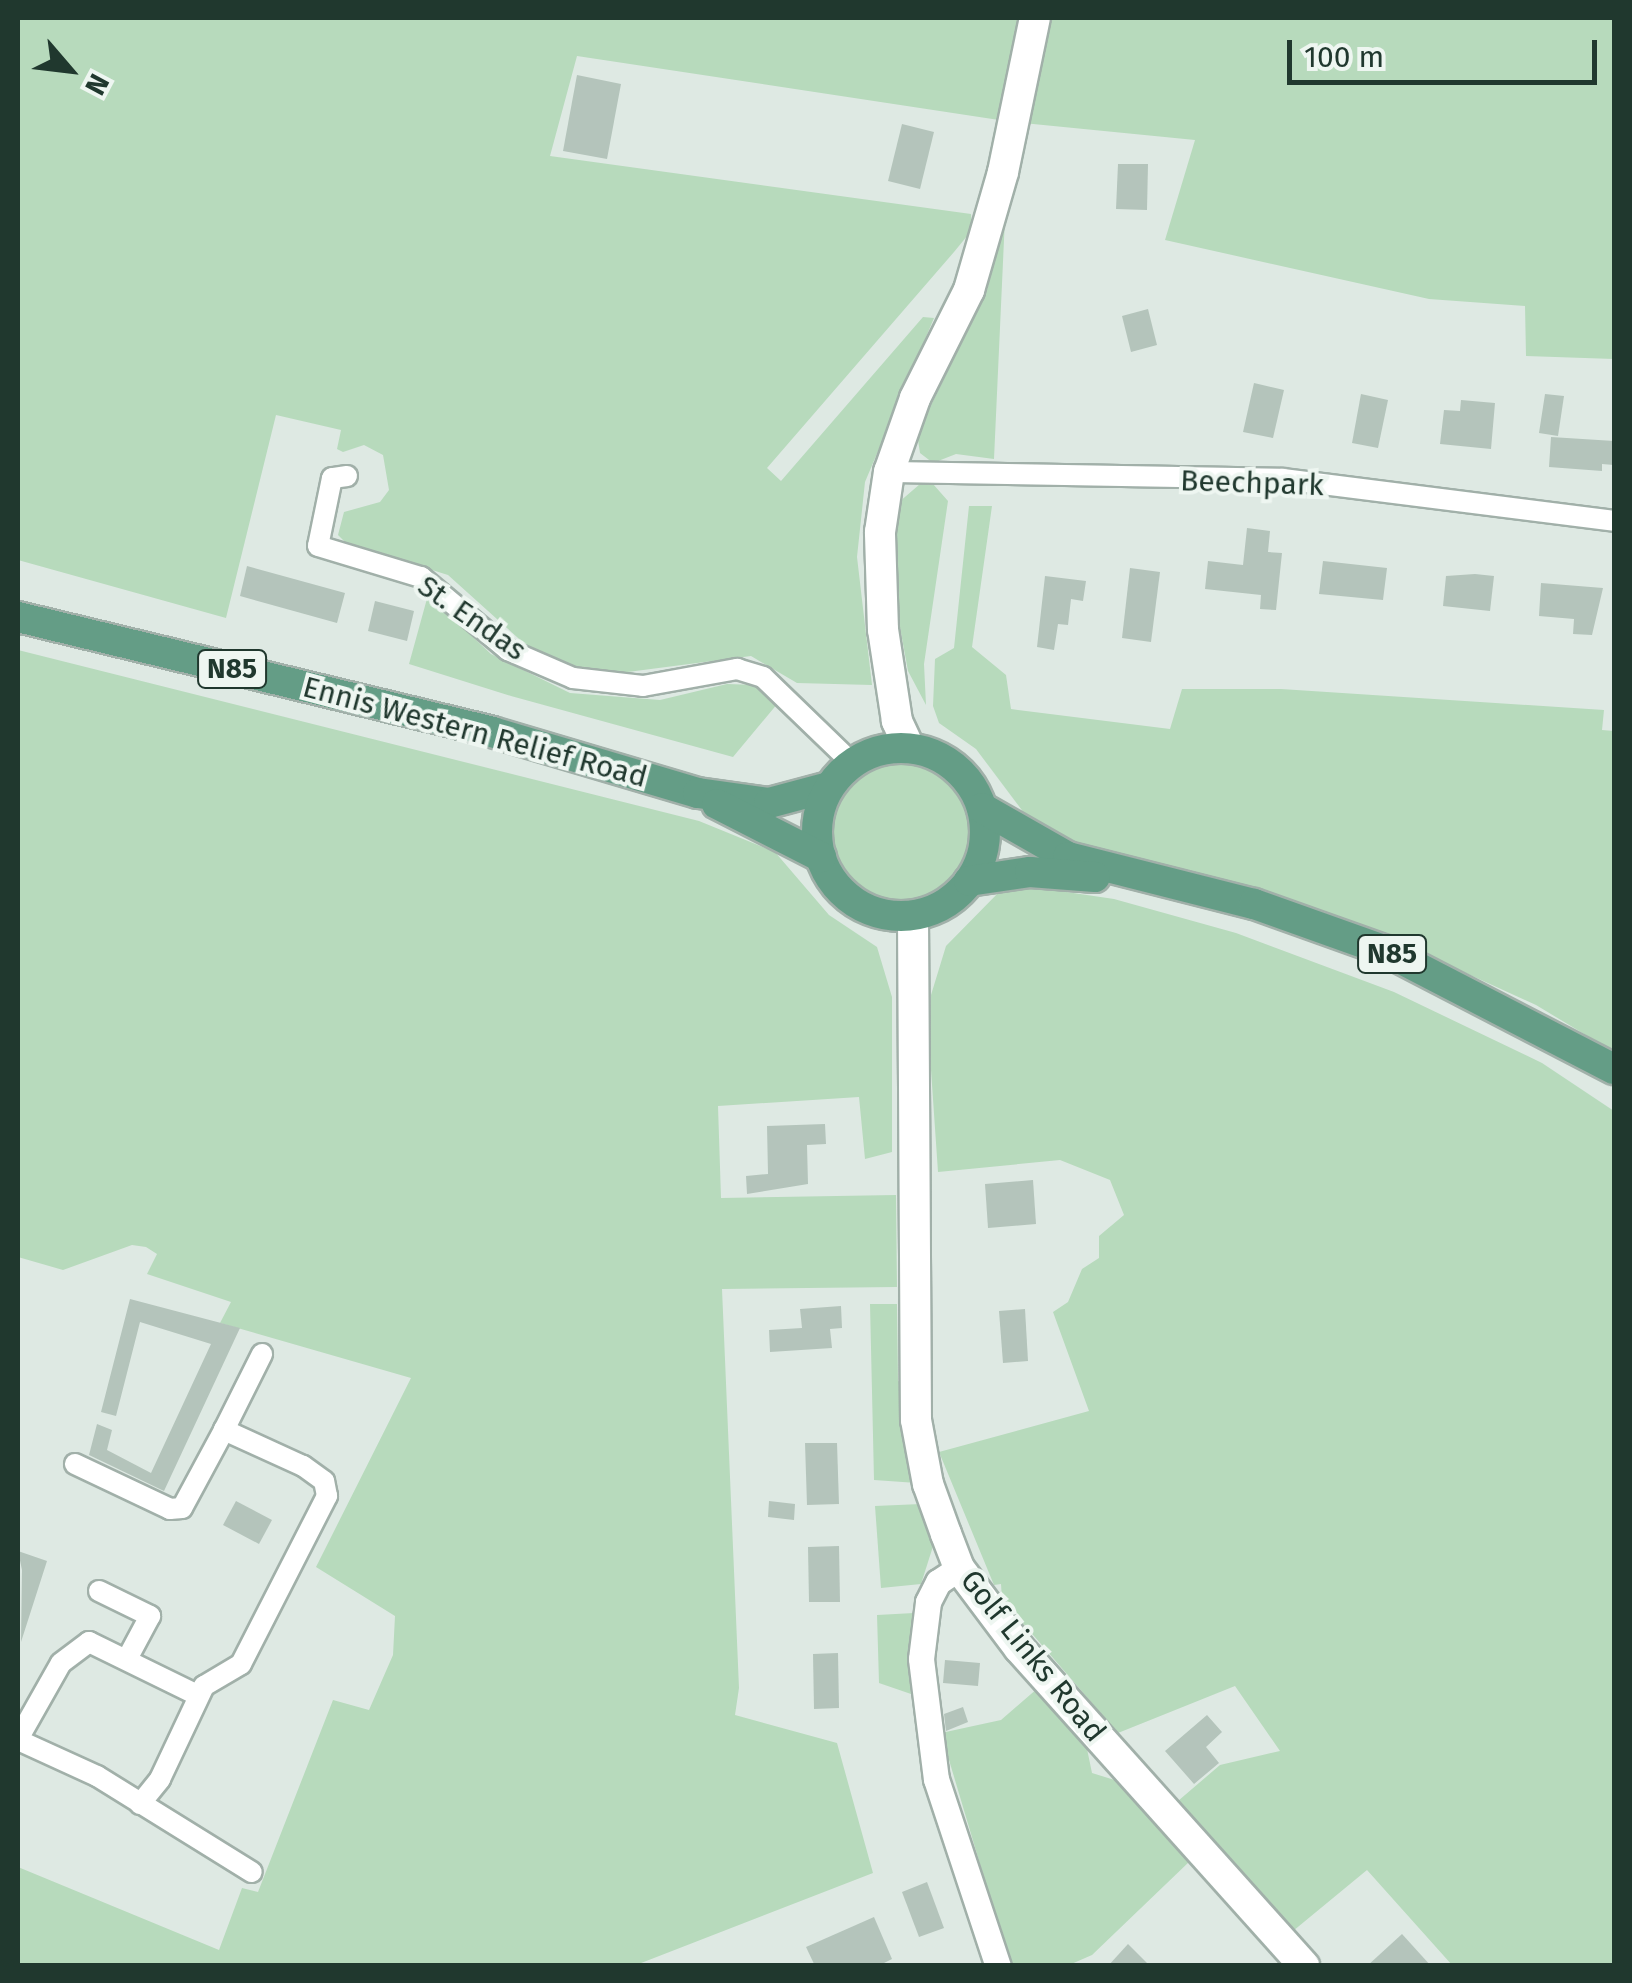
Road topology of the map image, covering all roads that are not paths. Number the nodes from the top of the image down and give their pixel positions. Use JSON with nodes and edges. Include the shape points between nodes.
{"nodes":[{"id":1,"x":1035,"y":18,"type":"edge"},
{"id":2,"x":888,"y":472,"type":"junction"},
{"id":3,"x":347,"y":476,"type":"dead end"},
{"id":4,"x":1614,"y":521,"type":"edge"},
{"id":5,"x":18,"y":617,"type":"edge"},
{"id":6,"x":909,"y":747,"type":"junction"},
{"id":7,"x":852,"y":763,"type":"junction"},
{"id":8,"x":829,"y":788,"type":"junction"},
{"id":9,"x":698,"y":793,"type":"junction"},
{"id":10,"x":982,"y":808,"type":"junction"},
{"id":11,"x":821,"y":857,"type":"junction"},
{"id":12,"x":969,"y":881,"type":"junction"},
{"id":13,"x":1152,"y":882,"type":"junction"},
{"id":14,"x":913,"y":918,"type":"junction"},
{"id":15,"x":1614,"y":1069,"type":"edge"},
{"id":16,"x":262,"y":1354,"type":"dead end"},
{"id":17,"x":224,"y":1430,"type":"junction"},
{"id":18,"x":75,"y":1464,"type":"dead end"},
{"id":19,"x":959,"y":1568,"type":"junction"},
{"id":20,"x":100,"y":1591,"type":"dead end"},
{"id":21,"x":128,"y":1657,"type":"junction"},
{"id":22,"x":197,"y":1695,"type":"junction"},
{"id":23,"x":18,"y":1740,"type":"edge"},
{"id":24,"x":140,"y":1804,"type":"junction"},
{"id":25,"x":252,"y":1872,"type":"dead end"},
{"id":26,"x":998,"y":1966,"type":"edge"},
{"id":27,"x":1304,"y":1966,"type":"edge"}],
"edges":[{"from":1,"to":2,"type":"main road","via":[[970,290],[915,398]]},
{"from":2,"to":4,"type":"street","name":"Beechpark","via":[[1283,479]]},
{"from":2,"to":6,"type":"main road","via":[[880,532],[882,630],[897,721]]},
{"from":3,"to":7,"type":"street","name":"St. Endas","via":[[332,478],[318,546],[421,577],[508,650],[572,678],[643,686],[737,669],[763,676]]},
{"from":5,"to":9,"type":"main road","name":"Ennis Western Relief Road","number":"N85","via":[[492,732]]},
{"from":6,"to":7,"type":"main road","via":[[880,749]]},
{"from":6,"to":10,"type":"main road","number":"N85","via":[[945,759],[970,782]]},
{"from":7,"to":8,"type":"main road"},
{"from":8,"to":9,"type":"main road","name":"Ennis Western Relief Road","number":"N85","via":[[769,803]]},
{"from":8,"to":11,"type":"main road","via":[[818,817]]},
{"from":9,"to":11,"type":"main road","name":"Ennis Western Relief Road","number":"N85"},
{"from":10,"to":12,"type":"main road","via":[[985,842]]},
{"from":10,"to":13,"type":"main road","number":"N85","via":[[1034,842]]},
{"from":11,"to":14,"type":"main road","number":"N85","via":[[843,893],[878,913]]},
{"from":12,"to":13,"type":"main road","number":"N85","via":[[1030,872]]},
{"from":12,"to":14,"type":"main road","number":"N85","via":[[944,904]]},
{"from":13,"to":15,"type":"main road","number":"N85","via":[[1254,904],[1386,952]]},
{"from":14,"to":19,"type":"main road","name":"Golf Links Road","via":[[916,1420],[928,1484]]},
{"from":16,"to":17,"type":"street"},
{"from":17,"to":18,"type":"street","via":[[182,1508],[170,1509]]},
{"from":17,"to":22,"type":"street","via":[[303,1466],[324,1481],[327,1496],[241,1664]]},
{"from":19,"to":26,"type":"street","via":[[938,1582],[928,1602],[920,1659],[936,1779]]},
{"from":19,"to":27,"type":"main road","name":"Golf Links Road","via":[[1019,1648]]},
{"from":20,"to":21,"type":"street","via":[[150,1616]]},
{"from":21,"to":22,"type":"street"},
{"from":21,"to":23,"type":"street","via":[[89,1642],[76,1647]]},
{"from":22,"to":24,"type":"street","via":[[160,1779]]},
{"from":23,"to":24,"type":"street"},
{"from":24,"to":25,"type":"street"}]}
